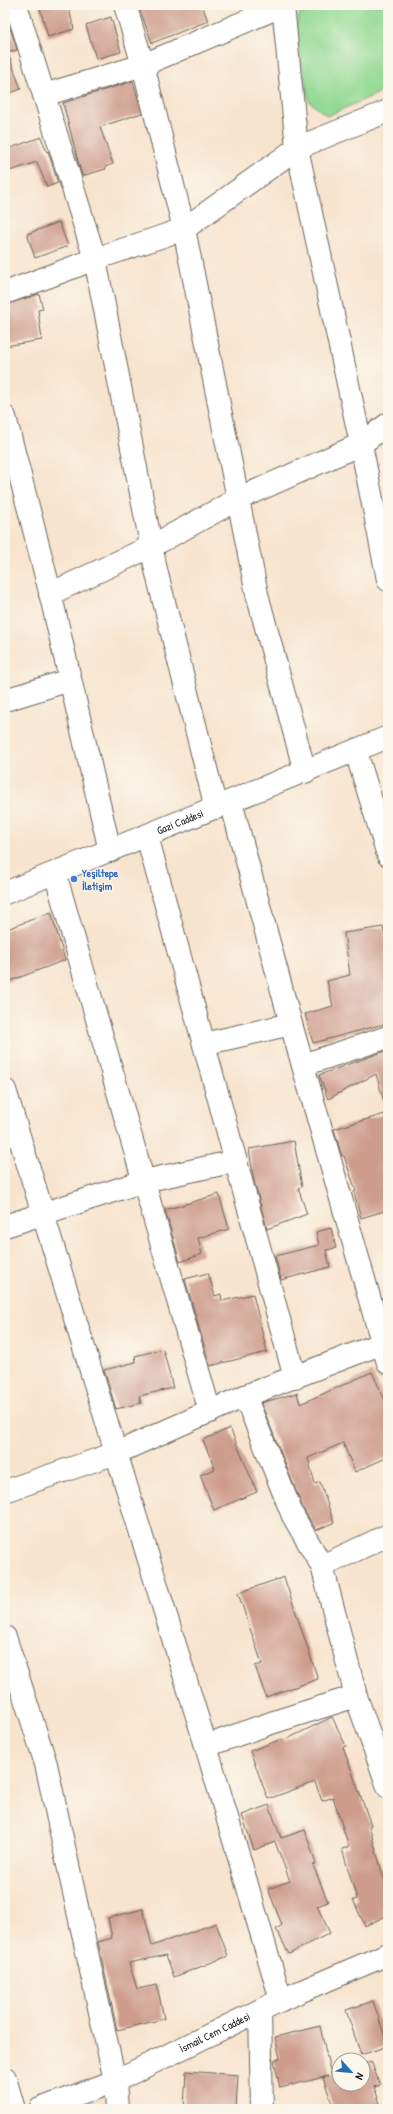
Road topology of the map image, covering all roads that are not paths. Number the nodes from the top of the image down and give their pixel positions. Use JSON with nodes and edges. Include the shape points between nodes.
{"nodes":[{"id":1,"x":16,"y":5,"type":"edge"},
{"id":2,"x":125,"y":5,"type":"edge"},
{"id":3,"x":283,"y":5,"type":"edge"},
{"id":4,"x":143,"y":65,"type":"junction"},
{"id":5,"x":44,"y":95,"type":"junction"},
{"id":6,"x":388,"y":111,"type":"edge"},
{"id":7,"x":297,"y":148,"type":"junction"},
{"id":8,"x":184,"y":229,"type":"junction"},
{"id":9,"x":95,"y":259,"type":"junction"},
{"id":10,"x":5,"y":293,"type":"edge"},
{"id":11,"x":5,"y":417,"type":"edge"},
{"id":12,"x":388,"y":424,"type":"edge"},
{"id":13,"x":361,"y":444,"type":"junction"},
{"id":14,"x":238,"y":499,"type":"junction"},
{"id":15,"x":152,"y":546,"type":"junction"},
{"id":16,"x":388,"y":580,"type":"edge"},
{"id":17,"x":50,"y":594,"type":"junction"},
{"id":18,"x":70,"y":680,"type":"junction"},
{"id":19,"x":5,"y":700,"type":"edge"},
{"id":20,"x":388,"y":737,"type":"edge"},
{"id":21,"x":356,"y":752,"type":"junction"},
{"id":22,"x":305,"y":772,"type":"junction"},
{"id":23,"x":223,"y":805,"type":"junction"},
{"id":24,"x":147,"y":836,"type":"junction"},
{"id":25,"x":110,"y":851,"type":"junction"},
{"id":26,"x":388,"y":855,"type":"edge"},
{"id":27,"x":55,"y":873,"type":"junction"},
{"id":28,"x":5,"y":893,"type":"edge"},
{"id":29,"x":291,"y":1024,"type":"junction"},
{"id":30,"x":388,"y":1037,"type":"edge"},
{"id":31,"x":204,"y":1044,"type":"junction"},
{"id":32,"x":303,"y":1065,"type":"junction"},
{"id":33,"x":5,"y":1090,"type":"edge"},
{"id":34,"x":236,"y":1162,"type":"junction"},
{"id":35,"x":144,"y":1180,"type":"junction"},
{"id":36,"x":43,"y":1214,"type":"junction"},
{"id":37,"x":5,"y":1226,"type":"edge"},
{"id":38,"x":386,"y":1350,"type":"edge"},
{"id":39,"x":295,"y":1378,"type":"junction"},
{"id":40,"x":245,"y":1396,"type":"junction"},
{"id":41,"x":210,"y":1412,"type":"junction"},
{"id":42,"x":116,"y":1453,"type":"junction"},
{"id":43,"x":5,"y":1491,"type":"edge"},
{"id":44,"x":388,"y":1535,"type":"edge"},
{"id":45,"x":322,"y":1566,"type":"junction"},
{"id":46,"x":5,"y":1637,"type":"edge"},
{"id":47,"x":356,"y":1696,"type":"junction"},
{"id":48,"x":206,"y":1746,"type":"junction"},
{"id":49,"x":388,"y":1787,"type":"edge"},
{"id":50,"x":388,"y":1954,"type":"edge"},
{"id":51,"x":281,"y":2000,"type":"junction"},
{"id":52,"x":260,"y":2011,"type":"junction"},
{"id":53,"x":5,"y":2078,"type":"edge"},
{"id":54,"x":115,"y":2081,"type":"junction"},
{"id":55,"x":14,"y":2109,"type":"edge"},
{"id":56,"x":40,"y":2109,"type":"edge"},
{"id":57,"x":117,"y":2109,"type":"edge"},
{"id":58,"x":262,"y":2109,"type":"edge"}],
"edges":[{"from":1,"to":5,"type":"street"},
{"from":2,"to":4,"type":"street"},
{"from":3,"to":4,"type":"street"},
{"from":3,"to":7,"type":"street"},
{"from":4,"to":5,"type":"street"},
{"from":4,"to":8,"type":"street"},
{"from":5,"to":9,"type":"street"},
{"from":6,"to":7,"type":"street"},
{"from":7,"to":8,"type":"street"},
{"from":7,"to":13,"type":"street"},
{"from":8,"to":9,"type":"street"},
{"from":8,"to":14,"type":"street"},
{"from":9,"to":10,"type":"street"},
{"from":9,"to":15,"type":"street"},
{"from":11,"to":17,"type":"street"},
{"from":12,"to":13,"type":"street"},
{"from":13,"to":14,"type":"street"},
{"from":13,"to":16,"type":"street"},
{"from":14,"to":15,"type":"street"},
{"from":14,"to":22,"type":"street","via":[[257,594]]},
{"from":15,"to":17,"type":"street"},
{"from":15,"to":23,"type":"street"},
{"from":17,"to":18,"type":"street"},
{"from":18,"to":19,"type":"street"},
{"from":18,"to":25,"type":"street"},
{"from":20,"to":21,"type":"street","name":"Gazi Caddesi"},
{"from":21,"to":22,"type":"street","name":"Gazi Caddesi"},
{"from":21,"to":26,"type":"street"},
{"from":22,"to":23,"type":"street","name":"Gazi Caddesi"},
{"from":23,"to":24,"type":"street","name":"Gazi Caddesi"},
{"from":23,"to":29,"type":"street"},
{"from":24,"to":25,"type":"street","name":"Gazi Caddesi"},
{"from":24,"to":31,"type":"street"},
{"from":25,"to":27,"type":"street","name":"Gazi Caddesi"},
{"from":27,"to":28,"type":"street","name":"Gazi Caddesi"},
{"from":27,"to":35,"type":"street"},
{"from":29,"to":31,"type":"street"},
{"from":29,"to":32,"type":"street"},
{"from":30,"to":32,"type":"street"},
{"from":31,"to":34,"type":"street"},
{"from":32,"to":38,"type":"street"},
{"from":33,"to":36,"type":"street"},
{"from":34,"to":35,"type":"street"},
{"from":34,"to":39,"type":"street"},
{"from":35,"to":36,"type":"street"},
{"from":35,"to":41,"type":"street"},
{"from":36,"to":37,"type":"street"},
{"from":36,"to":42,"type":"street"},
{"from":38,"to":39,"type":"street"},
{"from":39,"to":40,"type":"street"},
{"from":40,"to":41,"type":"street"},
{"from":40,"to":45,"type":"street","via":[[293,1516]]},
{"from":41,"to":42,"type":"street"},
{"from":42,"to":43,"type":"street"},
{"from":42,"to":48,"type":"street"},
{"from":44,"to":45,"type":"street"},
{"from":45,"to":47,"type":"street"},
{"from":46,"to":54,"type":"street","via":[[46,1764]]},
{"from":47,"to":48,"type":"street"},
{"from":47,"to":49,"type":"street"},
{"from":48,"to":51,"type":"street"},
{"from":50,"to":51,"type":"street","name":"İsmail Cem Caddesi"},
{"from":51,"to":52,"type":"street","name":"İsmail Cem Caddesi"},
{"from":52,"to":54,"type":"street","name":"İsmail Cem Caddesi"},
{"from":52,"to":58,"type":"street"},
{"from":53,"to":55,"type":"street"},
{"from":54,"to":56,"type":"street","name":"İsmail Cem Caddesi"},
{"from":54,"to":57,"type":"street"}]}
